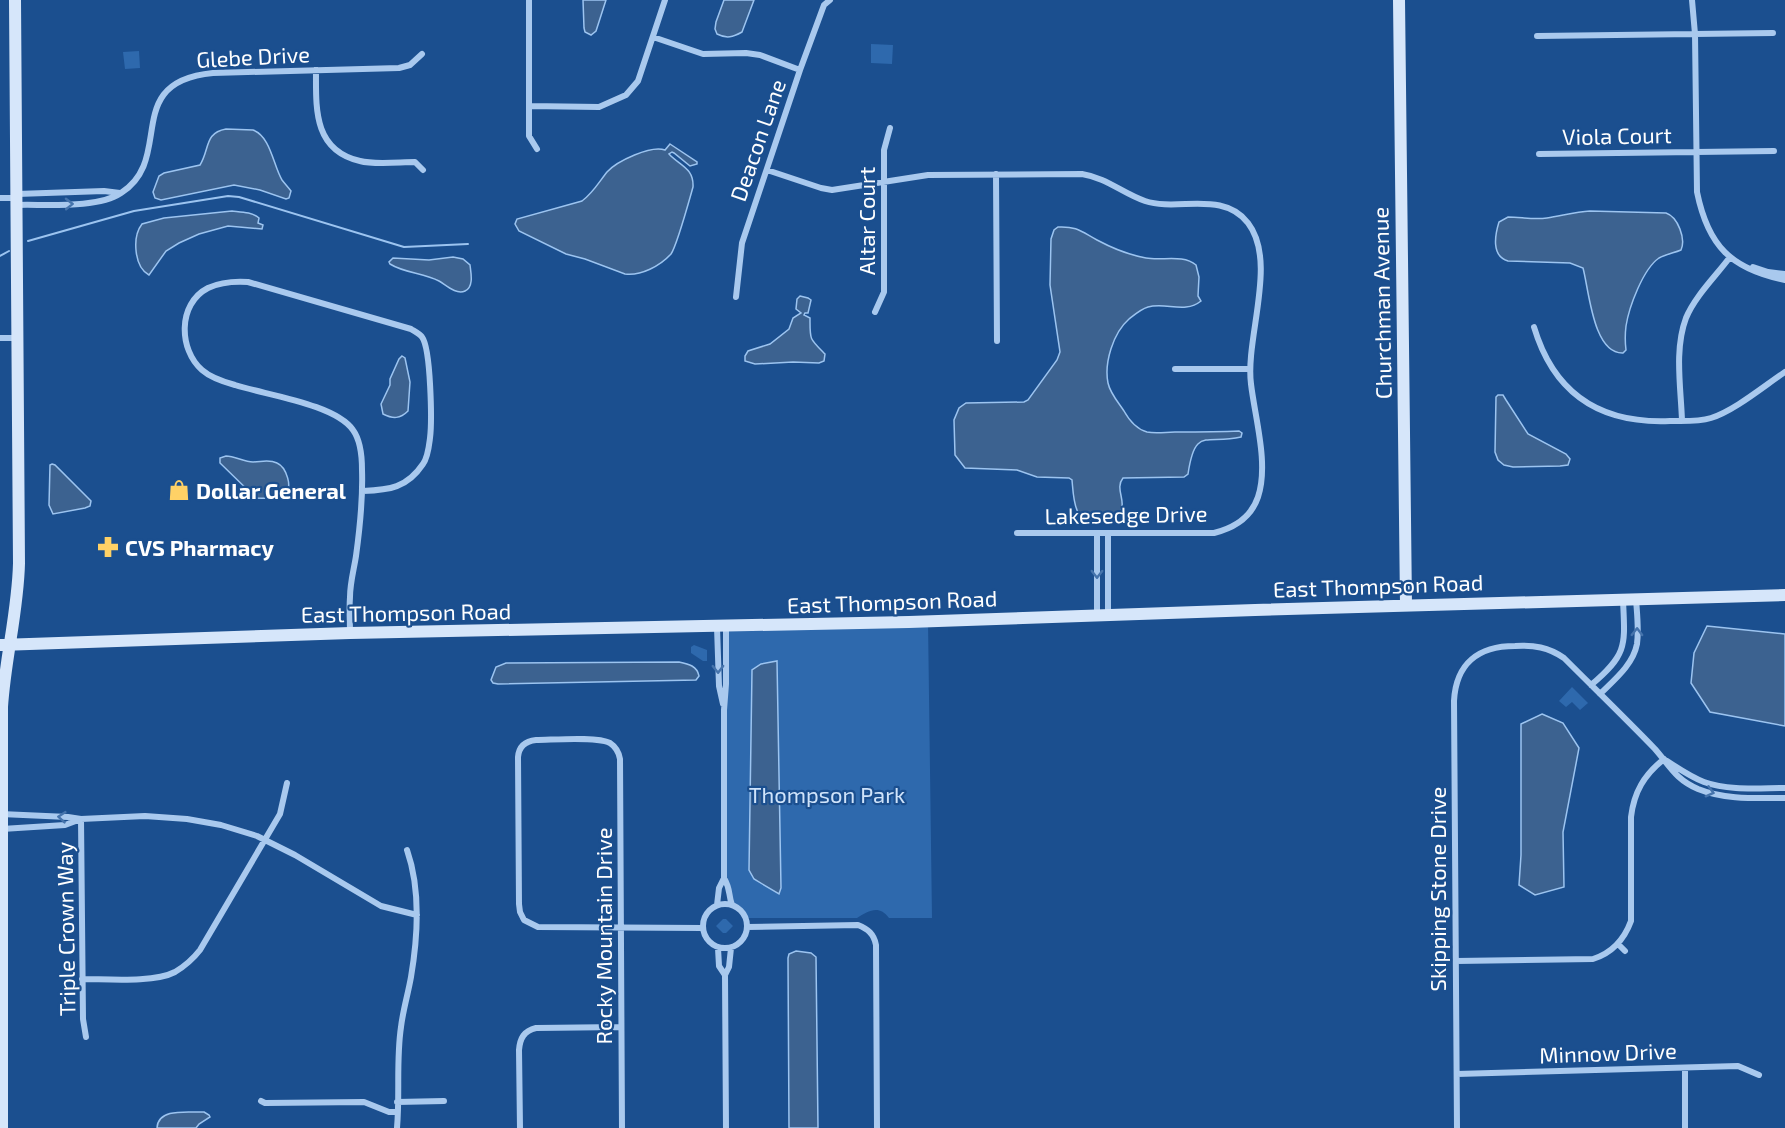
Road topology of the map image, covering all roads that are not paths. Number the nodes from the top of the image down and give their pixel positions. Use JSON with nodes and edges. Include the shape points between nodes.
{"nodes":[{"id":1,"x":15,"y":0,"type":"edge"},
{"id":2,"x":530,"y":0,"type":"edge"},
{"id":3,"x":665,"y":0,"type":"edge"},
{"id":4,"x":830,"y":0,"type":"edge"},
{"id":5,"x":1399,"y":0,"type":"edge"},
{"id":6,"x":1692,"y":0,"type":"edge"},
{"id":7,"x":1773,"y":33,"type":"dead end"},
{"id":8,"x":1695,"y":34,"type":"junction"},
{"id":9,"x":1538,"y":36,"type":"dead end"},
{"id":10,"x":653,"y":37,"type":"junction"},
{"id":11,"x":422,"y":54,"type":"dead end"},
{"id":12,"x":316,"y":70,"type":"junction"},
{"id":13,"x":800,"y":70,"type":"junction"},
{"id":14,"x":529,"y":105,"type":"junction"},
{"id":15,"x":890,"y":128,"type":"dead end"},
{"id":16,"x":537,"y":149,"type":"dead end"},
{"id":17,"x":1774,"y":151,"type":"dead end"},
{"id":18,"x":1696,"y":152,"type":"junction"},
{"id":19,"x":1539,"y":154,"type":"dead end"},
{"id":20,"x":423,"y":170,"type":"dead end"},
{"id":21,"x":767,"y":170,"type":"junction"},
{"id":22,"x":996,"y":174,"type":"junction"},
{"id":23,"x":883,"y":182,"type":"junction"},
{"id":24,"x":121,"y":193,"type":"junction"},
{"id":25,"x":0,"y":198,"type":"edge"},
{"id":26,"x":16,"y":199,"type":"junction"},
{"id":27,"x":1730,"y":257,"type":"junction"},
{"id":28,"x":1785,"y":274,"type":"edge"},
{"id":29,"x":1785,"y":280,"type":"edge"},
{"id":30,"x":736,"y":297,"type":"dead end"},
{"id":31,"x":875,"y":312,"type":"dead end"},
{"id":32,"x":1534,"y":327,"type":"dead end"},
{"id":33,"x":0,"y":338,"type":"edge"},
{"id":34,"x":17,"y":338,"type":"junction"},
{"id":35,"x":997,"y":340,"type":"dead end"},
{"id":36,"x":1175,"y":369,"type":"dead end"},
{"id":37,"x":1250,"y":369,"type":"junction"},
{"id":38,"x":1785,"y":372,"type":"edge"},
{"id":39,"x":1682,"y":421,"type":"junction"},
{"id":40,"x":363,"y":490,"type":"junction"},
{"id":41,"x":1017,"y":533,"type":"dead end"},
{"id":42,"x":1097,"y":533,"type":"junction"},
{"id":43,"x":1108,"y":533,"type":"junction"},
{"id":44,"x":1785,"y":595,"type":"edge"},
{"id":45,"x":1623,"y":600,"type":"junction"},
{"id":46,"x":1636,"y":600,"type":"junction"},
{"id":47,"x":1406,"y":605,"type":"junction"},
{"id":48,"x":1103,"y":615,"type":"junction"},
{"id":49,"x":722,"y":627,"type":"junction"},
{"id":50,"x":350,"y":633,"type":"junction"},
{"id":51,"x":5,"y":645,"type":"edge"},
{"id":52,"x":1616,"y":660,"type":"junction"},
{"id":53,"x":1626,"y":667,"type":"junction"},
{"id":54,"x":1591,"y":685,"type":"junction"},
{"id":55,"x":1600,"y":694,"type":"junction"},
{"id":56,"x":1664,"y":759,"type":"junction"},
{"id":57,"x":287,"y":783,"type":"dead end"},
{"id":58,"x":1785,"y":788,"type":"edge"},
{"id":59,"x":1785,"y":798,"type":"edge"},
{"id":60,"x":81,"y":819,"type":"junction"},
{"id":61,"x":1,"y":820,"type":"edge"},
{"id":62,"x":265,"y":840,"type":"junction"},
{"id":63,"x":407,"y":850,"type":"dead end"},
{"id":64,"x":724,"y":878,"type":"junction"},
{"id":65,"x":717,"y":905,"type":"junction"},
{"id":66,"x":732,"y":905,"type":"junction"},
{"id":67,"x":417,"y":915,"type":"junction"},
{"id":68,"x":620,"y":927,"type":"junction"},
{"id":69,"x":747,"y":927,"type":"junction"},
{"id":70,"x":702,"y":928,"type":"junction"},
{"id":71,"x":1618,"y":944,"type":"junction"},
{"id":72,"x":718,"y":948,"type":"junction"},
{"id":73,"x":731,"y":948,"type":"junction"},
{"id":74,"x":1625,"y":951,"type":"dead end"},
{"id":75,"x":1456,"y":961,"type":"junction"},
{"id":76,"x":724,"y":975,"type":"junction"},
{"id":77,"x":82,"y":979,"type":"junction"},
{"id":78,"x":621,"y":1027,"type":"junction"},
{"id":79,"x":86,"y":1037,"type":"dead end"},
{"id":80,"x":1,"y":1058,"type":"edge"},
{"id":81,"x":1685,"y":1068,"type":"junction"},
{"id":82,"x":1457,"y":1074,"type":"junction"},
{"id":83,"x":1759,"y":1075,"type":"dead end"},
{"id":84,"x":261,"y":1101,"type":"dead end"},
{"id":85,"x":397,"y":1101,"type":"junction"},
{"id":86,"x":444,"y":1101,"type":"dead end"},
{"id":87,"x":397,"y":1112,"type":"junction"},
{"id":88,"x":2,"y":1128,"type":"edge"},
{"id":89,"x":397,"y":1128,"type":"edge"},
{"id":90,"x":520,"y":1128,"type":"edge"},
{"id":91,"x":622,"y":1128,"type":"edge"},
{"id":92,"x":726,"y":1128,"type":"edge"},
{"id":93,"x":877,"y":1128,"type":"edge"},
{"id":94,"x":1457,"y":1128,"type":"edge"},
{"id":95,"x":1685,"y":1128,"type":"edge"}],
"edges":[{"from":1,"to":26,"type":"main road"},
{"from":2,"to":14,"type":"street"},
{"from":3,"to":10,"type":"street"},
{"from":4,"to":13,"type":"street","name":"Deacon Lane","via":[[824,5]]},
{"from":5,"to":47,"type":"main road","name":"Churchman Avenue"},
{"from":6,"to":8,"type":"street"},
{"from":7,"to":8,"type":"street"},
{"from":8,"to":9,"type":"street"},
{"from":8,"to":18,"type":"street"},
{"from":10,"to":13,"type":"street","via":[[703,54],[760,55]]},
{"from":10,"to":14,"type":"street","via":[[638,81],[626,95],[599,107]]},
{"from":11,"to":12,"type":"street","name":"Glebe Drive","via":[[410,65],[399,68]]},
{"from":12,"to":20,"type":"street","via":[[317,114],[331,145],[362,162],[415,162]]},
{"from":12,"to":24,"type":"street","name":"Glebe Drive","via":[[202,74],[171,86],[158,103],[145,163]]},
{"from":13,"to":21,"type":"street","name":"Deacon Lane"},
{"from":14,"to":16,"type":"street","via":[[529,135]]},
{"from":15,"to":23,"type":"street","name":"Altar Court","via":[[884,150]]},
{"from":17,"to":18,"type":"street","name":"Viola Court"},
{"from":18,"to":19,"type":"street","name":"Viola Court"},
{"from":18,"to":27,"type":"street","via":[[1696,192],[1702,217],[1714,241]]},
{"from":21,"to":23,"type":"street","via":[[832,190]]},
{"from":21,"to":30,"type":"street","name":"Deacon Lane","via":[[742,243]]},
{"from":22,"to":23,"type":"street"},
{"from":22,"to":35,"type":"street"},
{"from":22,"to":37,"type":"street","name":"Lakesedge Drive","via":[[1082,174],[1104,180],[1145,201],[1215,204],[1243,217],[1254,231],[1260,253]]},
{"from":23,"to":31,"type":"street","name":"Altar Court","via":[[884,292]]},
{"from":24,"to":26,"type":"street"},
{"from":26,"to":24,"type":"street","one_way":true,"via":[[96,202]]},
{"from":25,"to":26,"type":"street"},
{"from":26,"to":34,"type":"main road"},
{"from":27,"to":28,"type":"street","via":[[1768,272]]},
{"from":27,"to":29,"type":"street","via":[[1764,276]]},
{"from":27,"to":39,"type":"street","via":[[1687,316],[1680,354]]},
{"from":32,"to":39,"type":"street","via":[[1552,369],[1578,397],[1595,408],[1630,420]]},
{"from":33,"to":34,"type":"street"},
{"from":34,"to":51,"type":"main road","via":[[18,572],[15,607]]},
{"from":36,"to":37,"type":"street"},
{"from":37,"to":43,"type":"street","name":"Lakesedge Drive","via":[[1260,439],[1261,480],[1257,501],[1247,515],[1233,526],[1214,532]]},
{"from":38,"to":39,"type":"street","via":[[1723,414]]},
{"from":40,"to":40,"type":"street","via":[[389,490],[413,476],[424,463],[431,435],[429,364],[422,337],[411,329],[248,282],[228,281],[206,289],[192,303],[184,321],[184,339],[192,358],[203,371],[221,381],[326,410],[342,419],[360,445]]},
{"from":40,"to":50,"type":"street","via":[[350,596]]},
{"from":41,"to":42,"type":"street","name":"Lakesedge Drive"},
{"from":42,"to":43,"type":"street","name":"Lakesedge Drive"},
{"from":42,"to":48,"type":"street","one_way":true},
{"from":43,"to":48,"type":"street"},
{"from":44,"to":46,"type":"main road","name":"East Thompson Road"},
{"from":45,"to":46,"type":"main road","name":"East Thompson Road"},
{"from":45,"to":47,"type":"main road","name":"East Thompson Road"},
{"from":45,"to":52,"type":"street","via":[[1624,642]]},
{"from":53,"to":46,"type":"street","one_way":true,"via":[[1637,645]]},
{"from":47,"to":48,"type":"main road","name":"East Thompson Road"},
{"from":48,"to":49,"type":"main road","name":"East Thompson Road"},
{"from":49,"to":50,"type":"main road","name":"East Thompson Road"},
{"from":49,"to":64,"type":"street","via":[[718,686],[724,710]]},
{"from":50,"to":51,"type":"main road","name":"East Thompson Road"},
{"from":51,"to":61,"type":"main road"},
{"from":52,"to":53,"type":"street"},
{"from":52,"to":54,"type":"street"},
{"from":53,"to":55,"type":"street"},
{"from":54,"to":55,"type":"street"},
{"from":54,"to":75,"type":"street","name":"Skipping Stone Drive","via":[[1564,658],[1531,645],[1495,647],[1474,657],[1458,677],[1454,701]]},
{"from":55,"to":56,"type":"street"},
{"from":56,"to":58,"type":"street","via":[[1684,773],[1719,786]]},
{"from":56,"to":59,"type":"street","one_way":true,"via":[[1678,777],[1712,794]]},
{"from":56,"to":71,"type":"street","via":[[1641,782],[1632,805],[1631,921]]},
{"from":57,"to":62,"type":"street","via":[[280,814]]},
{"from":60,"to":61,"type":"street","one_way":true},
{"from":60,"to":61,"type":"street","via":[[65,825]]},
{"from":60,"to":62,"type":"street","via":[[186,819],[221,825]]},
{"from":60,"to":77,"type":"street","name":"Triple Crown Way"},
{"from":61,"to":80,"type":"main road"},
{"from":62,"to":67,"type":"street","via":[[381,906]]},
{"from":62,"to":77,"type":"street","via":[[189,963],[174,973],[155,978]]},
{"from":63,"to":67,"type":"street","via":[[414,869]]},
{"from":64,"to":65,"type":"street"},
{"from":64,"to":66,"type":"street","via":[[730,887]]},
{"from":65,"to":66,"type":"street"},
{"from":65,"to":70,"type":"street","via":[[705,916]]},
{"from":66,"to":69,"type":"street","via":[[743,914]]},
{"from":67,"to":85,"type":"street","via":[[415,950],[401,1026]]},
{"from":68,"to":68,"type":"street","name":"Rocky Mountain Drive","via":[[617,750],[600,740],[536,740],[525,744],[518,757],[519,908],[524,920],[538,927]]},
{"from":68,"to":70,"type":"street"},
{"from":68,"to":78,"type":"street","name":"Rocky Mountain Drive"},
{"from":69,"to":73,"type":"street","via":[[742,941]]},
{"from":69,"to":93,"type":"street","via":[[858,925],[874,937]]},
{"from":70,"to":72,"type":"street","via":[[708,941]]},
{"from":71,"to":74,"type":"street"},
{"from":71,"to":75,"type":"street","via":[[1593,959]]},
{"from":72,"to":73,"type":"street"},
{"from":72,"to":76,"type":"street"},
{"from":73,"to":76,"type":"street"},
{"from":75,"to":82,"type":"street","name":"Skipping Stone Drive"},
{"from":76,"to":92,"type":"street"},
{"from":77,"to":79,"type":"street","name":"Triple Crown Way"},
{"from":78,"to":90,"type":"street","via":[[536,1028],[525,1032],[519,1050]]},
{"from":78,"to":91,"type":"street","name":"Rocky Mountain Drive"},
{"from":80,"to":88,"type":"main road"},
{"from":81,"to":82,"type":"street","name":"Minnow Drive"},
{"from":81,"to":83,"type":"street","name":"Minnow Drive","via":[[1738,1066]]},
{"from":81,"to":95,"type":"street"},
{"from":82,"to":94,"type":"street","name":"Skipping Stone Drive"},
{"from":84,"to":87,"type":"street","via":[[364,1102]]},
{"from":85,"to":86,"type":"street"},
{"from":85,"to":87,"type":"street"},
{"from":87,"to":89,"type":"street"}]}
